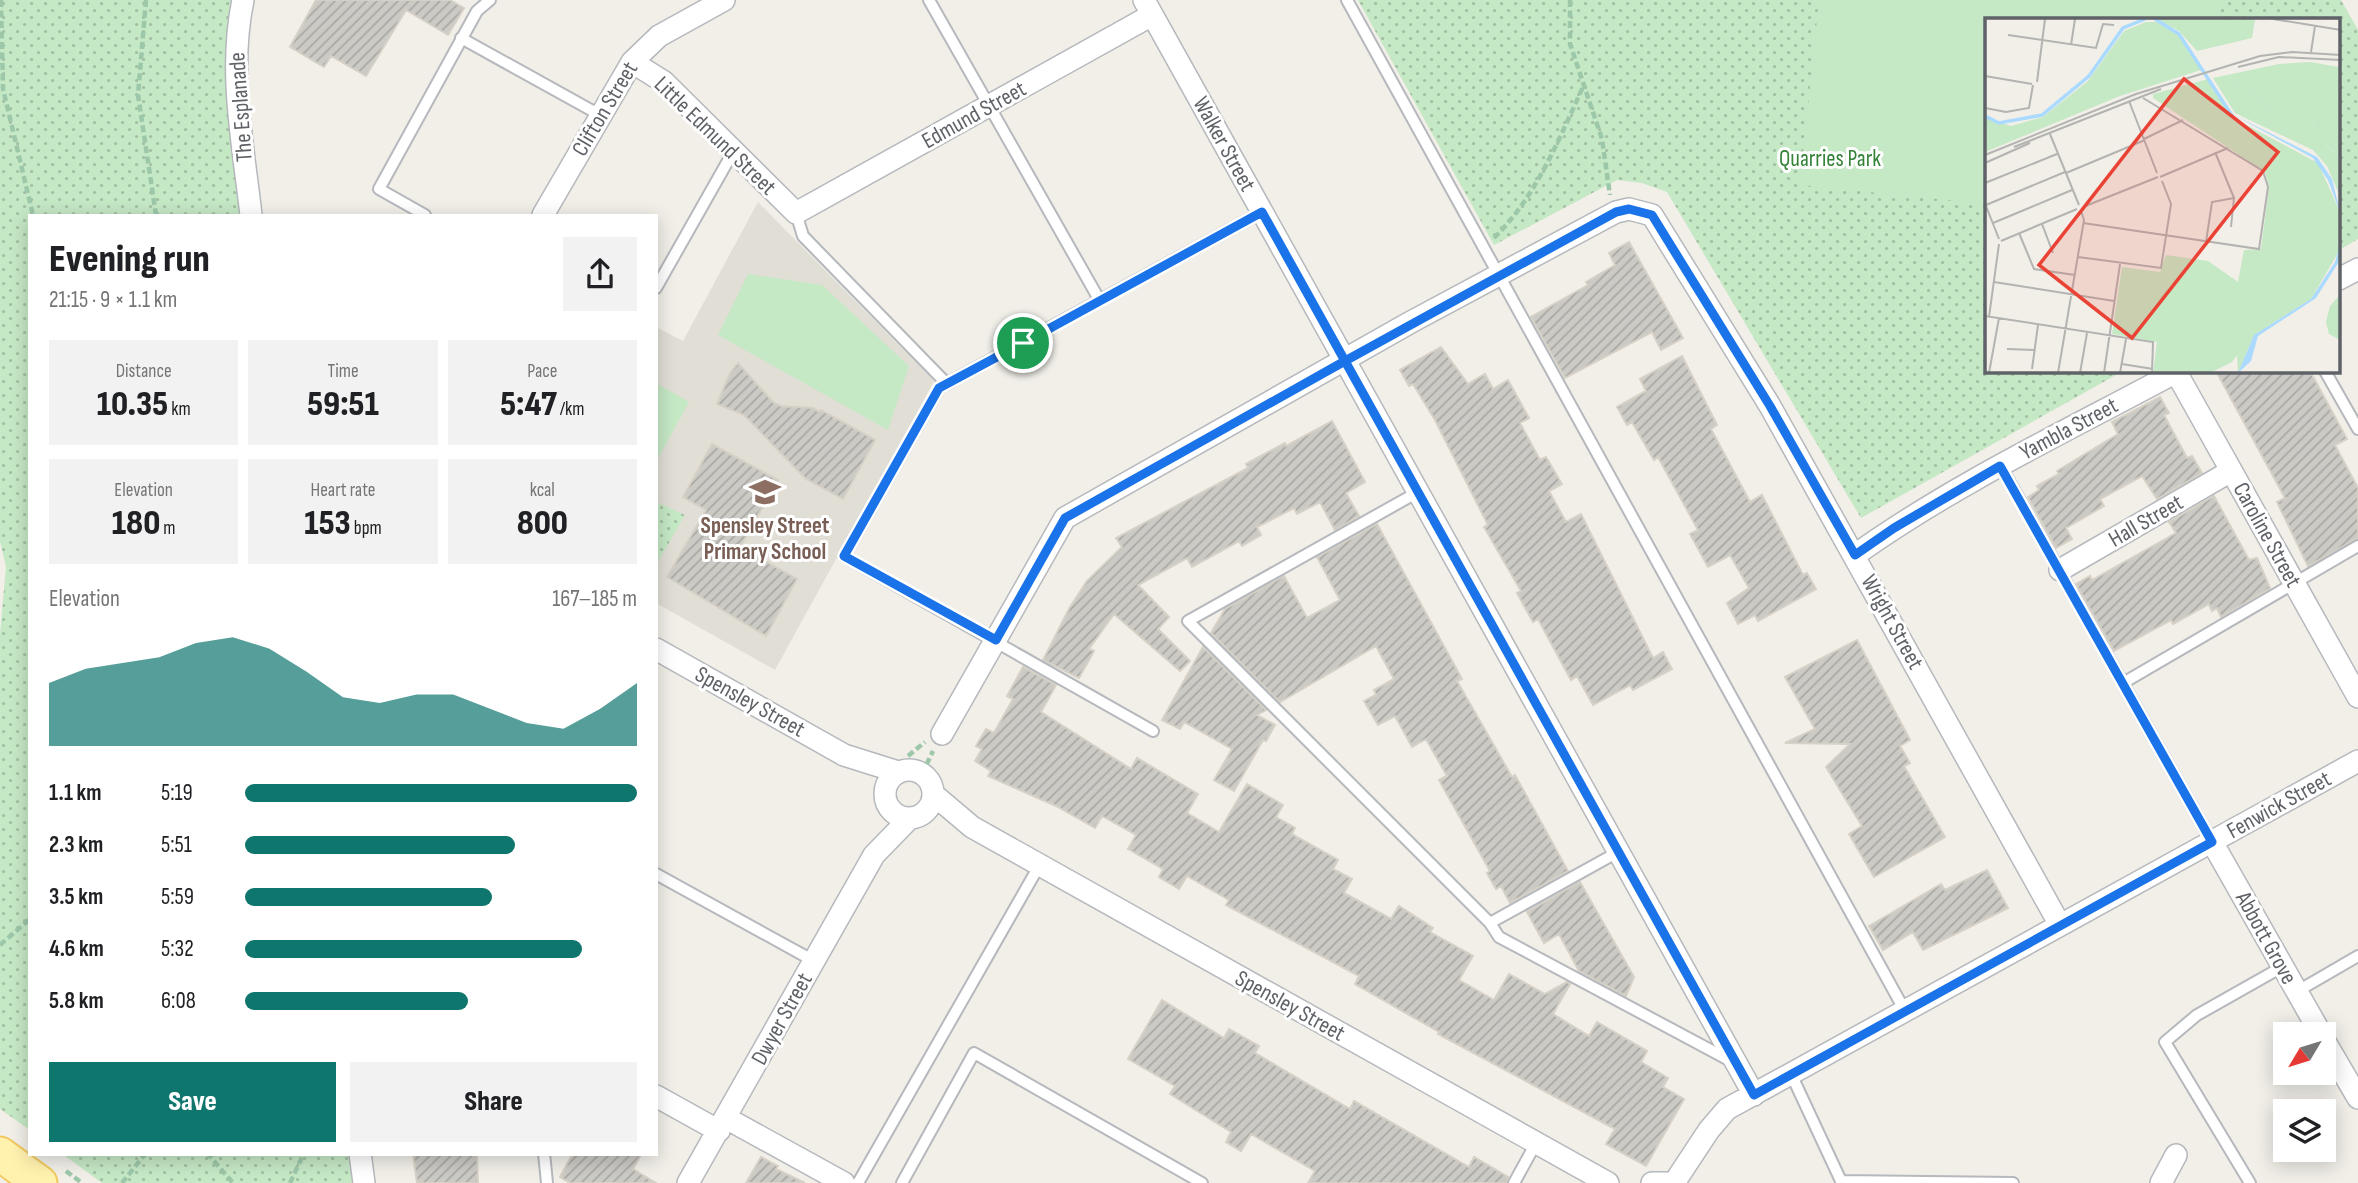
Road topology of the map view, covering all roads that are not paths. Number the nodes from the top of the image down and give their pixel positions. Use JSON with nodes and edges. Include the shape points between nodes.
{"nodes":[{"id":1,"x":243,"y":0,"type":"edge"},
{"id":2,"x":490,"y":0,"type":"edge"},
{"id":3,"x":724,"y":0,"type":"edge"},
{"id":4,"x":929,"y":0,"type":"edge"},
{"id":5,"x":1347,"y":0,"type":"edge"},
{"id":6,"x":1148,"y":7,"type":"edge"},
{"id":7,"x":461,"y":38,"type":"junction"},
{"id":8,"x":632,"y":62,"type":"junction"},
{"id":9,"x":990,"y":106,"type":"junction"},
{"id":10,"x":600,"y":115,"type":"junction"},
{"id":11,"x":733,"y":152,"type":"junction"},
{"id":12,"x":1262,"y":212,"type":"junction"},
{"id":13,"x":796,"y":213,"type":"junction"},
{"id":14,"x":251,"y":214,"type":"edge"},
{"id":15,"x":423,"y":214,"type":"edge"},
{"id":16,"x":544,"y":214,"type":"edge"},
{"id":17,"x":2358,"y":269,"type":"edge"},
{"id":18,"x":1498,"y":276,"type":"junction"},
{"id":19,"x":2340,"y":278,"type":"edge"},
{"id":20,"x":658,"y":284,"type":"edge"},
{"id":21,"x":1100,"y":301,"type":"junction"},
{"id":22,"x":1345,"y":361,"type":"junction"},
{"id":23,"x":2173,"y":373,"type":"edge"},
{"id":24,"x":2178,"y":373,"type":"edge"},
{"id":25,"x":2326,"y":373,"type":"edge"},
{"id":26,"x":947,"y":384,"type":"junction"},
{"id":27,"x":2358,"y":429,"type":"edge"},
{"id":28,"x":2000,"y":466,"type":"junction"},
{"id":29,"x":2231,"y":471,"type":"junction"},
{"id":30,"x":1418,"y":492,"type":"junction"},
{"id":31,"x":2358,"y":546,"type":"edge"},
{"id":32,"x":1855,"y":555,"type":"junction"},
{"id":33,"x":2060,"y":570,"type":"junction"},
{"id":34,"x":2294,"y":583,"type":"junction"},
{"id":35,"x":996,"y":640,"type":"junction"},
{"id":36,"x":658,"y":650,"type":"edge"},
{"id":37,"x":2123,"y":682,"type":"junction"},
{"id":38,"x":2358,"y":697,"type":"edge"},
{"id":39,"x":1153,"y":731,"type":"dead end"},
{"id":40,"x":942,"y":734,"type":"road end"},
{"id":41,"x":844,"y":755,"type":"junction"},
{"id":42,"x":2358,"y":761,"type":"edge"},
{"id":43,"x":898,"y":772,"type":"junction"},
{"id":44,"x":886,"y":798,"type":"junction"},
{"id":45,"x":922,"y":808,"type":"junction"},
{"id":46,"x":2212,"y":842,"type":"junction"},
{"id":47,"x":1618,"y":852,"type":"junction"},
{"id":48,"x":874,"y":855,"type":"junction"},
{"id":49,"x":1039,"y":866,"type":"junction"},
{"id":50,"x":658,"y":875,"type":"edge"},
{"id":51,"x":1490,"y":923,"type":"junction"},
{"id":52,"x":2060,"y":925,"type":"junction"},
{"id":53,"x":2358,"y":956,"type":"edge"},
{"id":54,"x":814,"y":961,"type":"junction"},
{"id":55,"x":2282,"y":967,"type":"junction"},
{"id":56,"x":2296,"y":992,"type":"junction"},
{"id":57,"x":1905,"y":1011,"type":"junction"},
{"id":58,"x":2314,"y":1022,"type":"edge"},
{"id":59,"x":2336,"y":1060,"type":"edge"},
{"id":60,"x":1737,"y":1064,"type":"junction"},
{"id":61,"x":1791,"y":1074,"type":"junction"},
{"id":62,"x":1754,"y":1095,"type":"junction"},
{"id":63,"x":658,"y":1098,"type":"edge"},
{"id":64,"x":2358,"y":1098,"type":"edge"},
{"id":65,"x":722,"y":1125,"type":"junction"},
{"id":66,"x":1536,"y":1143,"type":"junction"},
{"id":67,"x":0,"y":1154,"type":"edge"},
{"id":68,"x":2176,"y":1155,"type":"dead end"},
{"id":69,"x":360,"y":1156,"type":"edge"},
{"id":70,"x":544,"y":1156,"type":"edge"},
{"id":71,"x":845,"y":1182,"type":"edge"},
{"id":72,"x":40,"y":1183,"type":"edge"},
{"id":73,"x":364,"y":1183,"type":"edge"},
{"id":74,"x":547,"y":1183,"type":"edge"},
{"id":75,"x":688,"y":1183,"type":"edge"},
{"id":76,"x":902,"y":1183,"type":"edge"},
{"id":77,"x":1202,"y":1183,"type":"edge"},
{"id":78,"x":1514,"y":1183,"type":"edge"},
{"id":79,"x":1608,"y":1183,"type":"edge"},
{"id":80,"x":1652,"y":1183,"type":"edge"},
{"id":81,"x":1667,"y":1183,"type":"edge"},
{"id":82,"x":1674,"y":1183,"type":"edge"},
{"id":83,"x":2013,"y":1183,"type":"edge"},
{"id":84,"x":2161,"y":1183,"type":"edge"},
{"id":85,"x":2250,"y":1183,"type":"edge"}],
"edges":[{"from":1,"to":14,"type":"street","name":"The Esplanade","via":[[237,27],[236,82]]},
{"from":2,"to":7,"type":"lane","via":[[477,11]]},
{"from":3,"to":8,"type":"street","name":"Clifton Street","via":[[659,36]]},
{"from":4,"to":9,"type":"lane"},
{"from":5,"to":18,"type":"lane"},
{"from":6,"to":9,"type":"street","name":"Edmund Street"},
{"from":6,"to":12,"type":"street","name":"Walker Street"},
{"from":7,"to":10,"type":"lane"},
{"from":7,"to":15,"type":"lane","via":[[379,189]]},
{"from":8,"to":10,"type":"street","name":"Clifton Street"},
{"from":8,"to":11,"type":"street","name":"Little Edmund Street","via":[[664,82]]},
{"from":9,"to":13,"type":"street","name":"Edmund Street"},
{"from":9,"to":21,"type":"lane"},
{"from":10,"to":16,"type":"street","name":"Clifton Street"},
{"from":11,"to":13,"type":"street","name":"Little Edmund Street"},
{"from":11,"to":20,"type":"lane"},
{"from":12,"to":21,"type":"lane"},
{"from":12,"to":22,"type":"street","name":"Walker Street"},
{"from":13,"to":26,"type":"lane","via":[[803,236]]},
{"from":17,"to":19,"type":"street"},
{"from":18,"to":22,"type":"street"},
{"from":18,"to":32,"type":"street","name":"Wright Street","via":[[1616,212],[1629,209],[1652,215]]},
{"from":18,"to":57,"type":"lane"},
{"from":21,"to":26,"type":"lane"},
{"from":22,"to":30,"type":"street","name":"Walker Street"},
{"from":22,"to":35,"type":"street","via":[[1065,518]]},
{"from":23,"to":28,"type":"street","name":"Yambla Street"},
{"from":24,"to":29,"type":"street","name":"Caroline Street"},
{"from":25,"to":27,"type":"lane"},
{"from":26,"to":35,"type":"lane","via":[[939,388],[844,556]]},
{"from":28,"to":32,"type":"street","name":"Yambla Street"},
{"from":28,"to":33,"type":"lane"},
{"from":29,"to":33,"type":"street","name":"Hall Street"},
{"from":29,"to":34,"type":"street","name":"Caroline Street"},
{"from":30,"to":47,"type":"street","name":"Walker Street"},
{"from":30,"to":51,"type":"lane","via":[[1188,621]]},
{"from":31,"to":34,"type":"lane"},
{"from":32,"to":52,"type":"street","name":"Wright Street"},
{"from":33,"to":37,"type":"lane"},
{"from":34,"to":37,"type":"lane"},
{"from":34,"to":38,"type":"street","name":"Caroline Street"},
{"from":35,"to":39,"type":"lane"},
{"from":35,"to":40,"type":"street"},
{"from":36,"to":41,"type":"street","name":"Spensley Street"},
{"from":37,"to":46,"type":"lane"},
{"from":41,"to":43,"type":"street","name":"Spensley Street"},
{"from":41,"to":44,"type":"street","name":"Spensley Street"},
{"from":42,"to":46,"type":"street","name":"Fenwick Street"},
{"from":43,"to":44,"type":"street","via":[[887,784]]},
{"from":43,"to":45,"type":"street","via":[[922,774],[932,787]]},
{"from":44,"to":45,"type":"street","via":[[894,813]]},
{"from":44,"to":48,"type":"street","name":"Dwyer Street"},
{"from":45,"to":48,"type":"street","name":"Dwyer Street"},
{"from":45,"to":49,"type":"street","name":"Spensley Street","via":[[972,827]]},
{"from":46,"to":52,"type":"street","name":"Fenwick Street"},
{"from":46,"to":55,"type":"street","name":"Abbott Grove"},
{"from":47,"to":51,"type":"lane"},
{"from":47,"to":60,"type":"street","name":"Walker Street"},
{"from":48,"to":54,"type":"street","name":"Dwyer Street"},
{"from":49,"to":66,"type":"street","name":"Spensley Street"},
{"from":49,"to":71,"type":"lane"},
{"from":50,"to":54,"type":"lane"},
{"from":51,"to":60,"type":"lane","via":[[1499,937]]},
{"from":52,"to":57,"type":"street","name":"Fenwick Street"},
{"from":53,"to":56,"type":"lane"},
{"from":54,"to":65,"type":"street","name":"Dwyer Street"},
{"from":55,"to":56,"type":"street","name":"Abbott Grove"},
{"from":55,"to":85,"type":"lane","via":[[2197,1015],[2165,1042]]},
{"from":56,"to":58,"type":"street","name":"Abbott Grove"},
{"from":57,"to":61,"type":"street","name":"Fenwick Street"},
{"from":59,"to":64,"type":"street"},
{"from":60,"to":62,"type":"street","name":"Walker Street"},
{"from":61,"to":62,"type":"street","name":"Fenwick Street"},
{"from":61,"to":83,"type":"lane","via":[[1842,1181]]},
{"from":62,"to":82,"type":"street","name":"Fenwick Street","via":[[1717,1119]]},
{"from":63,"to":65,"type":"street"},
{"from":65,"to":71,"type":"street"},
{"from":65,"to":75,"type":"street","name":"Dwyer Street"},
{"from":66,"to":78,"type":"lane"},
{"from":66,"to":79,"type":"street","name":"Spensley Street"},
{"from":67,"to":72,"type":"main road"},
{"from":68,"to":84,"type":"street"},
{"from":69,"to":73,"type":"street"},
{"from":70,"to":74,"type":"lane"},
{"from":76,"to":77,"type":"lane","via":[[974,1053]]},
{"from":80,"to":81,"type":"street"}]}
